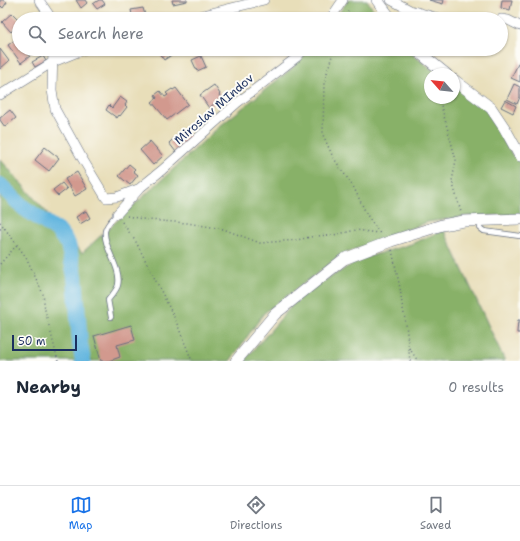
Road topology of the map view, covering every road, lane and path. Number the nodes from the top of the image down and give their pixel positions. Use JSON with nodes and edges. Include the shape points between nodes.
{"nodes":[{"id":1,"x":264,"y":0,"type":"edge"},
{"id":2,"x":343,"y":0,"type":"edge"},
{"id":3,"x":377,"y":0,"type":"edge"},
{"id":4,"x":391,"y":0,"type":"edge"},
{"id":5,"x":42,"y":1,"type":"edge"},
{"id":6,"x":48,"y":12,"type":"edge"},
{"id":7,"x":215,"y":12,"type":"edge"},
{"id":8,"x":335,"y":12,"type":"edge"},
{"id":9,"x":386,"y":12,"type":"edge"},
{"id":10,"x":417,"y":12,"type":"edge"},
{"id":11,"x":508,"y":20,"type":"edge"},
{"id":12,"x":520,"y":26,"type":"edge"},
{"id":13,"x":53,"y":56,"type":"edge"},
{"id":14,"x":68,"y":56,"type":"edge"},
{"id":15,"x":298,"y":56,"type":"edge"},
{"id":16,"x":332,"y":56,"type":"edge"},
{"id":17,"x":424,"y":56,"type":"edge"},
{"id":18,"x":53,"y":62,"type":"junction"},
{"id":19,"x":439,"y":68,"type":"edge"},
{"id":20,"x":460,"y":85,"type":"edge"},
{"id":21,"x":0,"y":95,"type":"edge"},
{"id":22,"x":441,"y":104,"type":"edge"},
{"id":23,"x":519,"y":152,"type":"edge"},
{"id":24,"x":141,"y":188,"type":"junction"},
{"id":25,"x":117,"y":214,"type":"junction"},
{"id":26,"x":480,"y":220,"type":"junction"},
{"id":27,"x":520,"y":220,"type":"edge"},
{"id":28,"x":464,"y":221,"type":"junction"},
{"id":29,"x":0,"y":222,"type":"edge"},
{"id":30,"x":5,"y":228,"type":"junction"},
{"id":31,"x":126,"y":228,"type":"dead end"},
{"id":32,"x":0,"y":229,"type":"edge"},
{"id":33,"x":378,"y":233,"type":"junction"},
{"id":34,"x":520,"y":236,"type":"edge"},
{"id":35,"x":391,"y":241,"type":"junction"},
{"id":36,"x":18,"y":244,"type":"junction"},
{"id":37,"x":0,"y":264,"type":"edge"},
{"id":38,"x":112,"y":317,"type":"dead end"},
{"id":39,"x":408,"y":346,"type":"junction"},
{"id":40,"x":58,"y":361,"type":"edge"},
{"id":41,"x":192,"y":361,"type":"edge"},
{"id":42,"x":236,"y":361,"type":"edge"},
{"id":43,"x":410,"y":361,"type":"edge"},
{"id":44,"x":418,"y":361,"type":"edge"}],
"edges":[{"from":1,"to":7,"type":"street"},
{"from":2,"to":8,"type":"street"},
{"from":3,"to":9,"type":"street"},
{"from":4,"to":10,"type":"street"},
{"from":5,"to":6,"type":"street"},
{"from":11,"to":12,"type":"street"},
{"from":13,"to":18,"type":"street"},
{"from":14,"to":18,"type":"street"},
{"from":15,"to":24,"type":"street","name":"Miroslav MIndov","via":[[237,103]]},
{"from":16,"to":33,"type":"path","via":[[324,83],[322,135]]},
{"from":17,"to":19,"type":"street"},
{"from":18,"to":21,"type":"street"},
{"from":18,"to":24,"type":"street","name":"Miroslav MIndov","via":[[52,90],[55,109],[106,198],[117,197]]},
{"from":20,"to":23,"type":"street","via":[[491,108]]},
{"from":22,"to":28,"type":"path","via":[[456,160],[452,181]]},
{"from":24,"to":25,"type":"street","name":"Miroslav MIndov"},
{"from":25,"to":33,"type":"path","via":[[223,229],[260,243],[334,235],[356,230]]},
{"from":25,"to":38,"type":"lane","via":[[105,231],[108,248],[118,272],[118,285],[108,300]]},
{"from":26,"to":27,"type":"street"},
{"from":26,"to":28,"type":"street"},
{"from":26,"to":34,"type":"lane","via":[[480,228],[484,231]]},
{"from":28,"to":35,"type":"street"},
{"from":29,"to":30,"type":"path"},
{"from":30,"to":32,"type":"path"},
{"from":30,"to":36,"type":"path"},
{"from":31,"to":41,"type":"path","via":[[136,242],[172,313]]},
{"from":33,"to":35,"type":"path"},
{"from":35,"to":39,"type":"path"},
{"from":35,"to":42,"type":"street","via":[[344,259],[275,314]]},
{"from":36,"to":37,"type":"path"},
{"from":36,"to":40,"type":"path","via":[[43,294]]},
{"from":39,"to":43,"type":"path"},
{"from":39,"to":44,"type":"path"}]}
